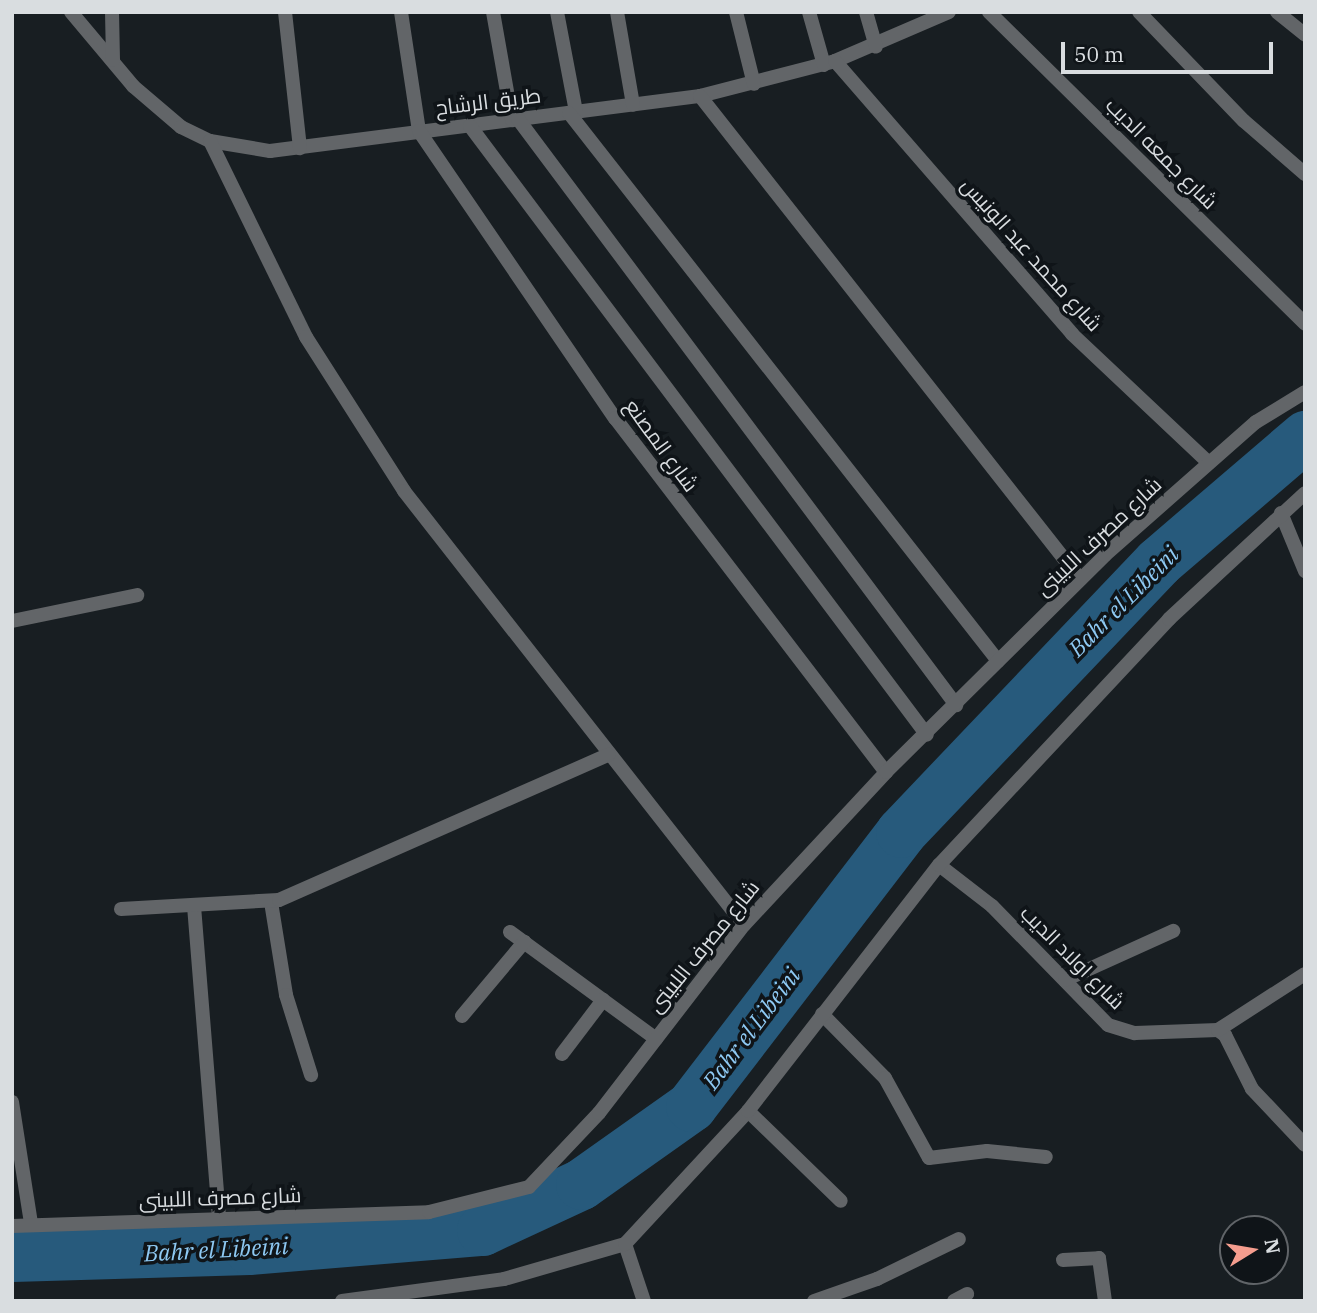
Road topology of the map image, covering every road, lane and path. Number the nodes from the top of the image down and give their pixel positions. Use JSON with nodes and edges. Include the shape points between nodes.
{"nodes":[{"id":1,"x":71,"y":12,"type":"edge"},
{"id":2,"x":112,"y":12,"type":"edge"},
{"id":3,"x":285,"y":12,"type":"edge"},
{"id":4,"x":401,"y":12,"type":"edge"},
{"id":5,"x":493,"y":12,"type":"edge"},
{"id":6,"x":557,"y":12,"type":"edge"},
{"id":7,"x":617,"y":12,"type":"edge"},
{"id":8,"x":736,"y":12,"type":"edge"},
{"id":9,"x":809,"y":12,"type":"edge"},
{"id":10,"x":866,"y":12,"type":"edge"},
{"id":11,"x":989,"y":12,"type":"edge"},
{"id":12,"x":1139,"y":12,"type":"edge"},
{"id":13,"x":1277,"y":12,"type":"edge"},
{"id":14,"x":943,"y":13,"type":"edge"},
{"id":15,"x":1305,"y":35,"type":"edge"},
{"id":16,"x":876,"y":47,"type":"junction"},
{"id":17,"x":113,"y":60,"type":"junction"},
{"id":18,"x":829,"y":63,"type":"junction"},
{"id":19,"x":754,"y":84,"type":"junction"},
{"id":20,"x":700,"y":96,"type":"junction"},
{"id":21,"x":633,"y":105,"type":"junction"},
{"id":22,"x":573,"y":112,"type":"junction"},
{"id":23,"x":515,"y":120,"type":"junction"},
{"id":24,"x":470,"y":126,"type":"junction"},
{"id":25,"x":419,"y":131,"type":"junction"},
{"id":26,"x":210,"y":141,"type":"junction"},
{"id":27,"x":300,"y":148,"type":"junction"},
{"id":28,"x":1305,"y":174,"type":"edge"},
{"id":29,"x":1305,"y":324,"type":"edge"},
{"id":30,"x":1305,"y":392,"type":"edge"},
{"id":31,"x":1209,"y":463,"type":"junction"},
{"id":32,"x":1305,"y":493,"type":"edge"},
{"id":33,"x":1281,"y":513,"type":"junction"},
{"id":34,"x":1305,"y":571,"type":"edge"},
{"id":35,"x":1080,"y":579,"type":"junction"},
{"id":36,"x":137,"y":595,"type":"dead end"},
{"id":37,"x":12,"y":621,"type":"edge"},
{"id":38,"x":998,"y":661,"type":"junction"},
{"id":39,"x":956,"y":705,"type":"junction"},
{"id":40,"x":927,"y":735,"type":"junction"},
{"id":41,"x":608,"y":755,"type":"junction"},
{"id":42,"x":886,"y":772,"type":"junction"},
{"id":43,"x":939,"y":865,"type":"junction"},
{"id":44,"x":271,"y":902,"type":"junction"},
{"id":45,"x":194,"y":906,"type":"junction"},
{"id":46,"x":121,"y":909,"type":"dead end"},
{"id":47,"x":744,"y":925,"type":"junction"},
{"id":48,"x":1173,"y":931,"type":"dead end"},
{"id":49,"x":510,"y":932,"type":"dead end"},
{"id":50,"x":524,"y":942,"type":"junction"},
{"id":51,"x":1305,"y":974,"type":"edge"},
{"id":52,"x":1065,"y":980,"type":"junction"},
{"id":53,"x":603,"y":1000,"type":"junction"},
{"id":54,"x":822,"y":1014,"type":"junction"},
{"id":55,"x":462,"y":1016,"type":"dead end"},
{"id":56,"x":1218,"y":1030,"type":"junction"},
{"id":57,"x":656,"y":1039,"type":"junction"},
{"id":58,"x":562,"y":1054,"type":"dead end"},
{"id":59,"x":311,"y":1075,"type":"dead end"},
{"id":60,"x":12,"y":1102,"type":"edge"},
{"id":61,"x":748,"y":1111,"type":"junction"},
{"id":62,"x":1305,"y":1145,"type":"edge"},
{"id":63,"x":1046,"y":1157,"type":"dead end"},
{"id":64,"x":841,"y":1201,"type":"dead end"},
{"id":65,"x":219,"y":1217,"type":"junction"},
{"id":66,"x":30,"y":1224,"type":"junction"},
{"id":67,"x":12,"y":1226,"type":"edge"},
{"id":68,"x":959,"y":1239,"type":"dead end"},
{"id":69,"x":625,"y":1244,"type":"junction"},
{"id":70,"x":1063,"y":1260,"type":"dead end"},
{"id":71,"x":342,"y":1301,"type":"edge"},
{"id":72,"x":644,"y":1301,"type":"edge"},
{"id":73,"x":814,"y":1301,"type":"edge"},
{"id":74,"x":1105,"y":1301,"type":"edge"}],
"edges":[{"from":1,"to":17,"type":"street","name":"طريق الرشاح"},
{"from":2,"to":17,"type":"street"},
{"from":3,"to":27,"type":"street"},
{"from":4,"to":25,"type":"street"},
{"from":5,"to":23,"type":"street"},
{"from":6,"to":22,"type":"street"},
{"from":7,"to":21,"type":"street"},
{"from":8,"to":19,"type":"street"},
{"from":9,"to":18,"type":"street"},
{"from":10,"to":16,"type":"street"},
{"from":11,"to":29,"type":"street","name":"شارع جمعه الديب"},
{"from":12,"to":28,"type":"street","via":[[1244,121]]},
{"from":13,"to":15,"type":"street"},
{"from":14,"to":16,"type":"street","name":"طريق الرشاح"},
{"from":16,"to":18,"type":"street","name":"طريق الرشاح"},
{"from":17,"to":26,"type":"street","name":"طريق الرشاح","via":[[155,109]]},
{"from":18,"to":19,"type":"street","name":"طريق الرشاح"},
{"from":18,"to":31,"type":"street","name":"شارع محمد عبد الونيس","via":[[1072,334]]},
{"from":19,"to":20,"type":"street","name":"طريق الرشاح"},
{"from":20,"to":21,"type":"street","name":"طريق الرشاح"},
{"from":20,"to":35,"type":"street"},
{"from":21,"to":22,"type":"street","name":"طريق الرشاح"},
{"from":22,"to":23,"type":"street","name":"طريق الرشاح"},
{"from":22,"to":38,"type":"street"},
{"from":23,"to":24,"type":"street","name":"طريق الرشاح"},
{"from":23,"to":39,"type":"street"},
{"from":24,"to":25,"type":"street","name":"طريق الرشاح"},
{"from":24,"to":40,"type":"street"},
{"from":25,"to":27,"type":"street","name":"طريق الرشاح"},
{"from":25,"to":42,"type":"street","name":"شارع المصنع","via":[[615,418]]},
{"from":26,"to":27,"type":"street","name":"طريق الرشاح","via":[[250,149]]},
{"from":26,"to":41,"type":"street","via":[[306,337],[404,491]]},
{"from":30,"to":31,"type":"street","name":"شارع مصرف اللبينى","via":[[1256,422]]},
{"from":31,"to":35,"type":"street","name":"شارع مصرف اللبينى"},
{"from":32,"to":33,"type":"street"},
{"from":33,"to":34,"type":"street"},
{"from":33,"to":43,"type":"street","via":[[1169,619]]},
{"from":35,"to":38,"type":"street","name":"شارع مصرف اللبينى"},
{"from":36,"to":37,"type":"street"},
{"from":38,"to":39,"type":"street","name":"شارع مصرف اللبينى"},
{"from":39,"to":40,"type":"street","name":"شارع مصرف اللبينى"},
{"from":40,"to":42,"type":"street","name":"شارع مصرف اللبينى"},
{"from":41,"to":44,"type":"street"},
{"from":41,"to":47,"type":"street"},
{"from":42,"to":47,"type":"street","name":"شارع مصرف اللبينى"},
{"from":43,"to":52,"type":"street","name":"شارع اولاد الديب","via":[[992,905]]},
{"from":43,"to":54,"type":"street"},
{"from":44,"to":45,"type":"street"},
{"from":44,"to":59,"type":"street","via":[[286,995]]},
{"from":45,"to":46,"type":"street"},
{"from":45,"to":65,"type":"street"},
{"from":47,"to":57,"type":"street","name":"شارع مصرف اللبينى"},
{"from":48,"to":52,"type":"street"},
{"from":49,"to":50,"type":"street"},
{"from":50,"to":53,"type":"street"},
{"from":50,"to":55,"type":"street"},
{"from":51,"to":56,"type":"street"},
{"from":52,"to":56,"type":"street","name":"شارع اولاد الديب","via":[[1120,1031]]},
{"from":53,"to":57,"type":"street"},
{"from":53,"to":58,"type":"street"},
{"from":54,"to":61,"type":"street"},
{"from":54,"to":63,"type":"street","via":[[885,1077],[929,1158],[987,1151]]},
{"from":56,"to":62,"type":"street","via":[[1252,1089]]},
{"from":57,"to":65,"type":"street","name":"شارع مصرف اللبينى","via":[[599,1113],[529,1187],[429,1212]]},
{"from":60,"to":66,"type":"street"},
{"from":61,"to":64,"type":"street"},
{"from":61,"to":69,"type":"street"},
{"from":65,"to":66,"type":"street","name":"شارع مصرف اللبينى"},
{"from":66,"to":67,"type":"street","name":"شارع مصرف اللبينى"},
{"from":68,"to":73,"type":"street","via":[[877,1279]]},
{"from":69,"to":71,"type":"street","via":[[609,1253],[504,1279]]},
{"from":69,"to":72,"type":"street"},
{"from":70,"to":74,"type":"street","via":[[1099,1258]]}]}
